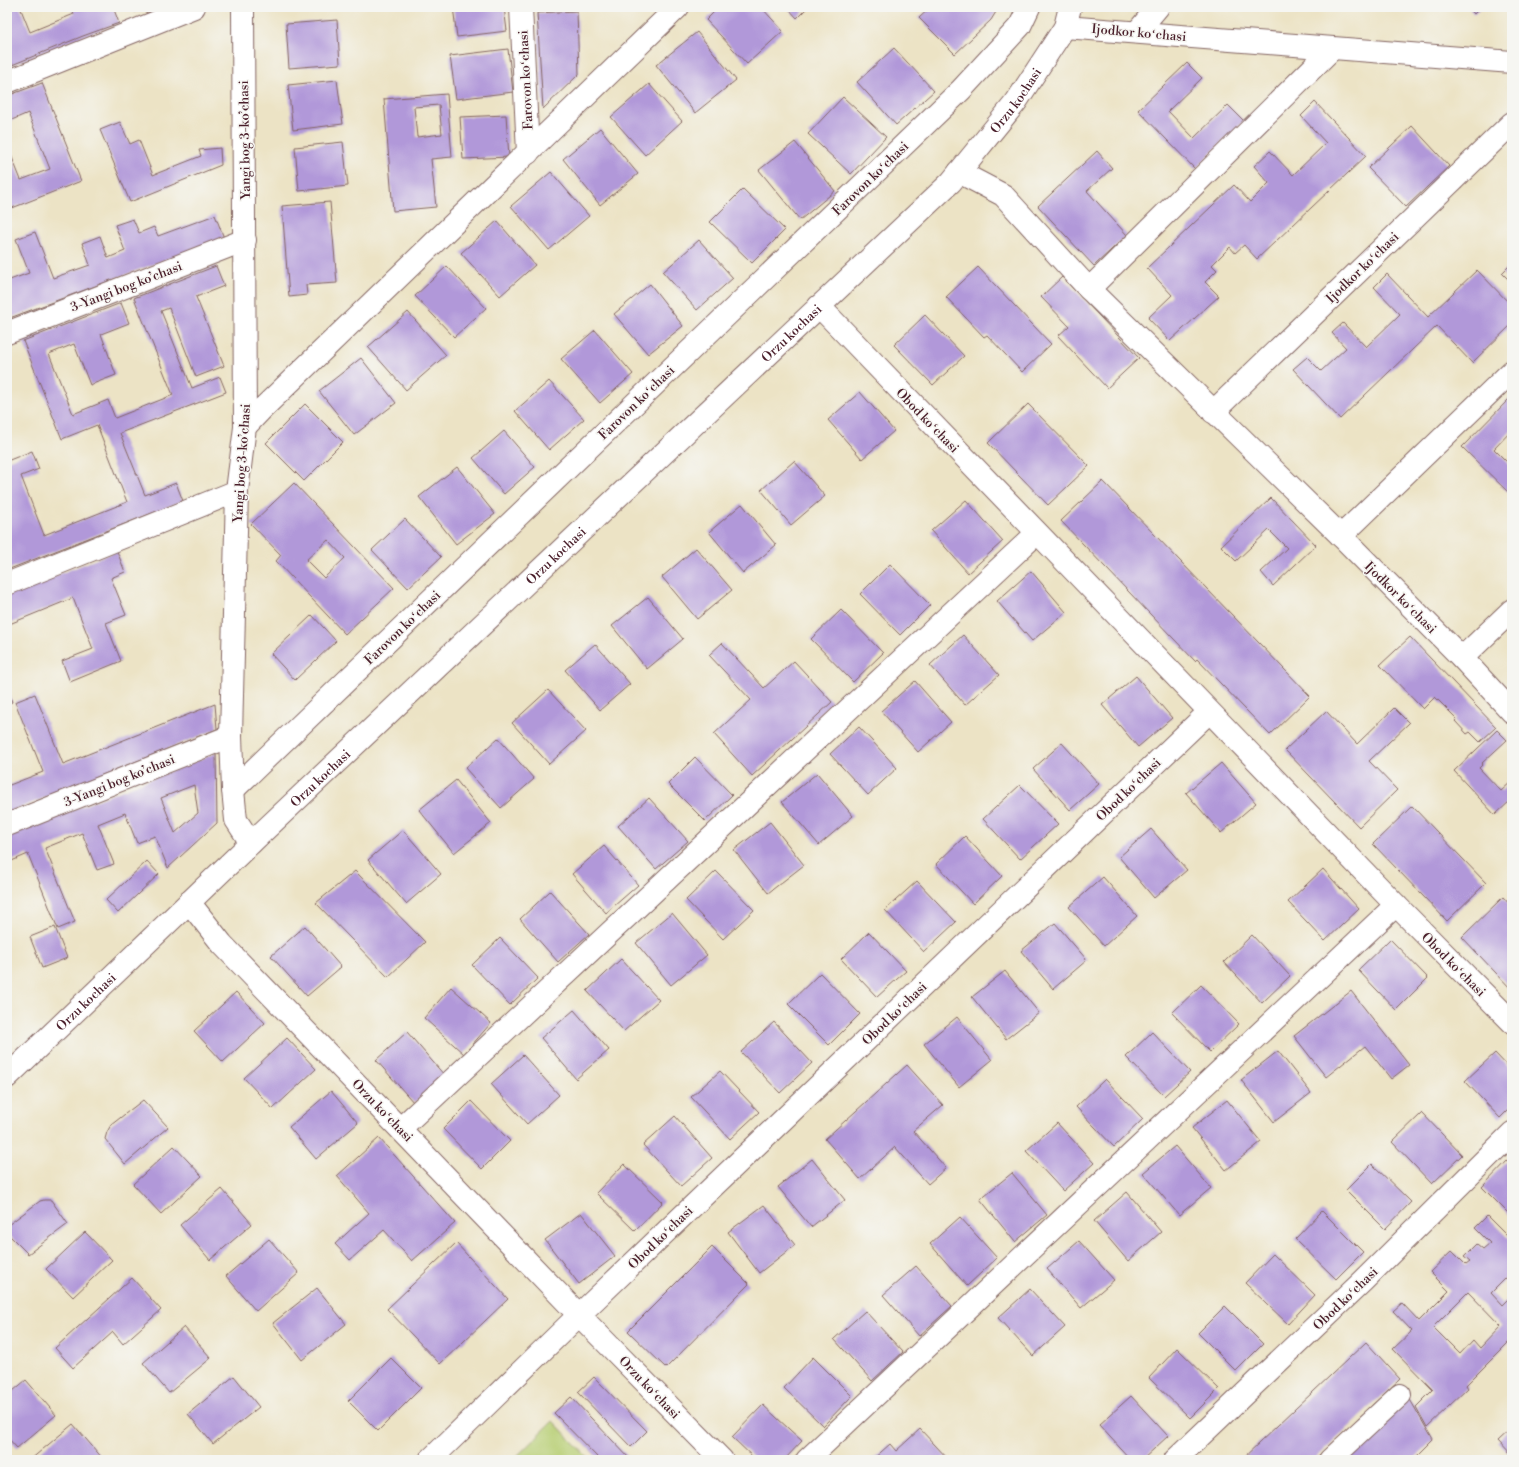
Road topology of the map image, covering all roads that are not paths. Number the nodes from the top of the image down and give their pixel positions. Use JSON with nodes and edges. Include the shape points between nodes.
{"nodes":[{"id":1,"x":194,"y":7,"type":"edge"},
{"id":2,"x":243,"y":7,"type":"edge"},
{"id":3,"x":521,"y":7,"type":"edge"},
{"id":4,"x":678,"y":7,"type":"edge"},
{"id":5,"x":1029,"y":7,"type":"edge"},
{"id":6,"x":1158,"y":7,"type":"edge"},
{"id":7,"x":1068,"y":17,"type":"edge"},
{"id":8,"x":1137,"y":32,"type":"junction"},
{"id":9,"x":1332,"y":49,"type":"junction"},
{"id":10,"x":1512,"y":62,"type":"edge"},
{"id":11,"x":7,"y":82,"type":"edge"},
{"id":12,"x":1512,"y":123,"type":"edge"},
{"id":13,"x":528,"y":153,"type":"junction"},
{"id":14,"x":960,"y":172,"type":"junction"},
{"id":15,"x":245,"y":240,"type":"junction"},
{"id":16,"x":1089,"y":289,"type":"junction"},
{"id":17,"x":819,"y":306,"type":"junction"},
{"id":18,"x":7,"y":332,"type":"edge"},
{"id":19,"x":1512,"y":371,"type":"edge"},
{"id":20,"x":1213,"y":412,"type":"junction"},
{"id":21,"x":245,"y":427,"type":"junction"},
{"id":22,"x":236,"y":491,"type":"junction"},
{"id":23,"x":1037,"y":533,"type":"junction"},
{"id":24,"x":1341,"y":536,"type":"junction"},
{"id":25,"x":7,"y":584,"type":"edge"},
{"id":26,"x":1512,"y":610,"type":"edge"},
{"id":27,"x":1462,"y":658,"type":"junction"},
{"id":28,"x":1209,"y":712,"type":"junction"},
{"id":29,"x":1512,"y":712,"type":"edge"},
{"id":30,"x":231,"y":736,"type":"junction"},
{"id":31,"x":233,"y":790,"type":"junction"},
{"id":32,"x":7,"y":824,"type":"edge"},
{"id":33,"x":250,"y":843,"type":"junction"},
{"id":34,"x":189,"y":902,"type":"junction"},
{"id":35,"x":1396,"y":905,"type":"junction"},
{"id":36,"x":1512,"y":1022,"type":"edge"},
{"id":37,"x":7,"y":1077,"type":"edge"},
{"id":38,"x":401,"y":1128,"type":"junction"},
{"id":39,"x":1512,"y":1133,"type":"edge"},
{"id":40,"x":579,"y":1315,"type":"junction"},
{"id":41,"x":1400,"y":1396,"type":"dead end"},
{"id":42,"x":430,"y":1460,"type":"edge"},
{"id":43,"x":722,"y":1460,"type":"edge"},
{"id":44,"x":807,"y":1460,"type":"edge"},
{"id":45,"x":1175,"y":1460,"type":"edge"},
{"id":46,"x":1330,"y":1460,"type":"edge"}],
"edges":[{"from":1,"to":11,"type":"street"},
{"from":2,"to":15,"type":"street","name":"Yangi bog 3-koʼchasi"},
{"from":3,"to":13,"type":"street","name":"Farovon koʻchasi"},
{"from":4,"to":13,"type":"street","name":"Farovon koʻchasi"},
{"from":5,"to":31,"type":"street","name":"Farovon koʻchasi","via":[[1020,26],[961,90]]},
{"from":6,"to":8,"type":"street"},
{"from":7,"to":8,"type":"street","name":"Ijodkor koʻchasi"},
{"from":7,"to":14,"type":"street","name":"Orzu kochasi","via":[[1016,102]]},
{"from":8,"to":9,"type":"street","name":"Ijodkor koʻchasi"},
{"from":9,"to":10,"type":"street","name":"Ijodkor koʻchasi"},
{"from":9,"to":16,"type":"street"},
{"from":12,"to":20,"type":"street","name":"Ijodkor koʻchasi"},
{"from":13,"to":21,"type":"street","name":"Farovon koʻchasi"},
{"from":14,"to":16,"type":"street","name":"Ijodkor koʻchasi","via":[[1003,195]]},
{"from":14,"to":17,"type":"street","name":"Orzu kochasi"},
{"from":15,"to":18,"type":"street","name":"3-Yangi bog koʼchasi"},
{"from":15,"to":21,"type":"street","name":"Yangi bog 3-koʼchasi"},
{"from":16,"to":20,"type":"street","name":"Ijodkor koʻchasi"},
{"from":17,"to":23,"type":"street","name":"Obod koʻchasi"},
{"from":17,"to":33,"type":"street","name":"Orzu kochasi"},
{"from":19,"to":24,"type":"street"},
{"from":20,"to":24,"type":"street","name":"Ijodkor koʻchasi"},
{"from":21,"to":22,"type":"street","name":"Yangi bog 3-koʼchasi"},
{"from":22,"to":25,"type":"street"},
{"from":22,"to":30,"type":"street","name":"Yangi bog 3-koʼchasi"},
{"from":23,"to":28,"type":"street","name":"Obod koʻchasi"},
{"from":23,"to":38,"type":"street"},
{"from":24,"to":27,"type":"street","name":"Ijodkor koʻchasi"},
{"from":26,"to":27,"type":"street"},
{"from":27,"to":29,"type":"street","name":"Ijodkor koʻchasi"},
{"from":28,"to":35,"type":"street","name":"Obod koʻchasi"},
{"from":28,"to":40,"type":"street","name":"Obod koʻchasi"},
{"from":30,"to":31,"type":"street","name":"Yangi bog 3-koʼchasi"},
{"from":30,"to":32,"type":"street","name":"3-Yangi bog koʼchasi"},
{"from":31,"to":33,"type":"street","name":"Yangi bog 3-koʼchasi","via":[[236,820]]},
{"from":33,"to":34,"type":"street","name":"Orzu kochasi"},
{"from":34,"to":37,"type":"street","name":"Orzu kochasi"},
{"from":34,"to":38,"type":"street","name":"Orzu koʻchasi","via":[[222,944]]},
{"from":35,"to":36,"type":"street","name":"Obod koʻchasi"},
{"from":35,"to":44,"type":"street"},
{"from":38,"to":40,"type":"street","name":"Orzu koʻchasi"},
{"from":39,"to":45,"type":"street","name":"Obod koʻchasi","via":[[1364,1281]]},
{"from":40,"to":42,"type":"street"},
{"from":40,"to":43,"type":"street","name":"Orzu koʻchasi"},
{"from":41,"to":46,"type":"street"}]}
